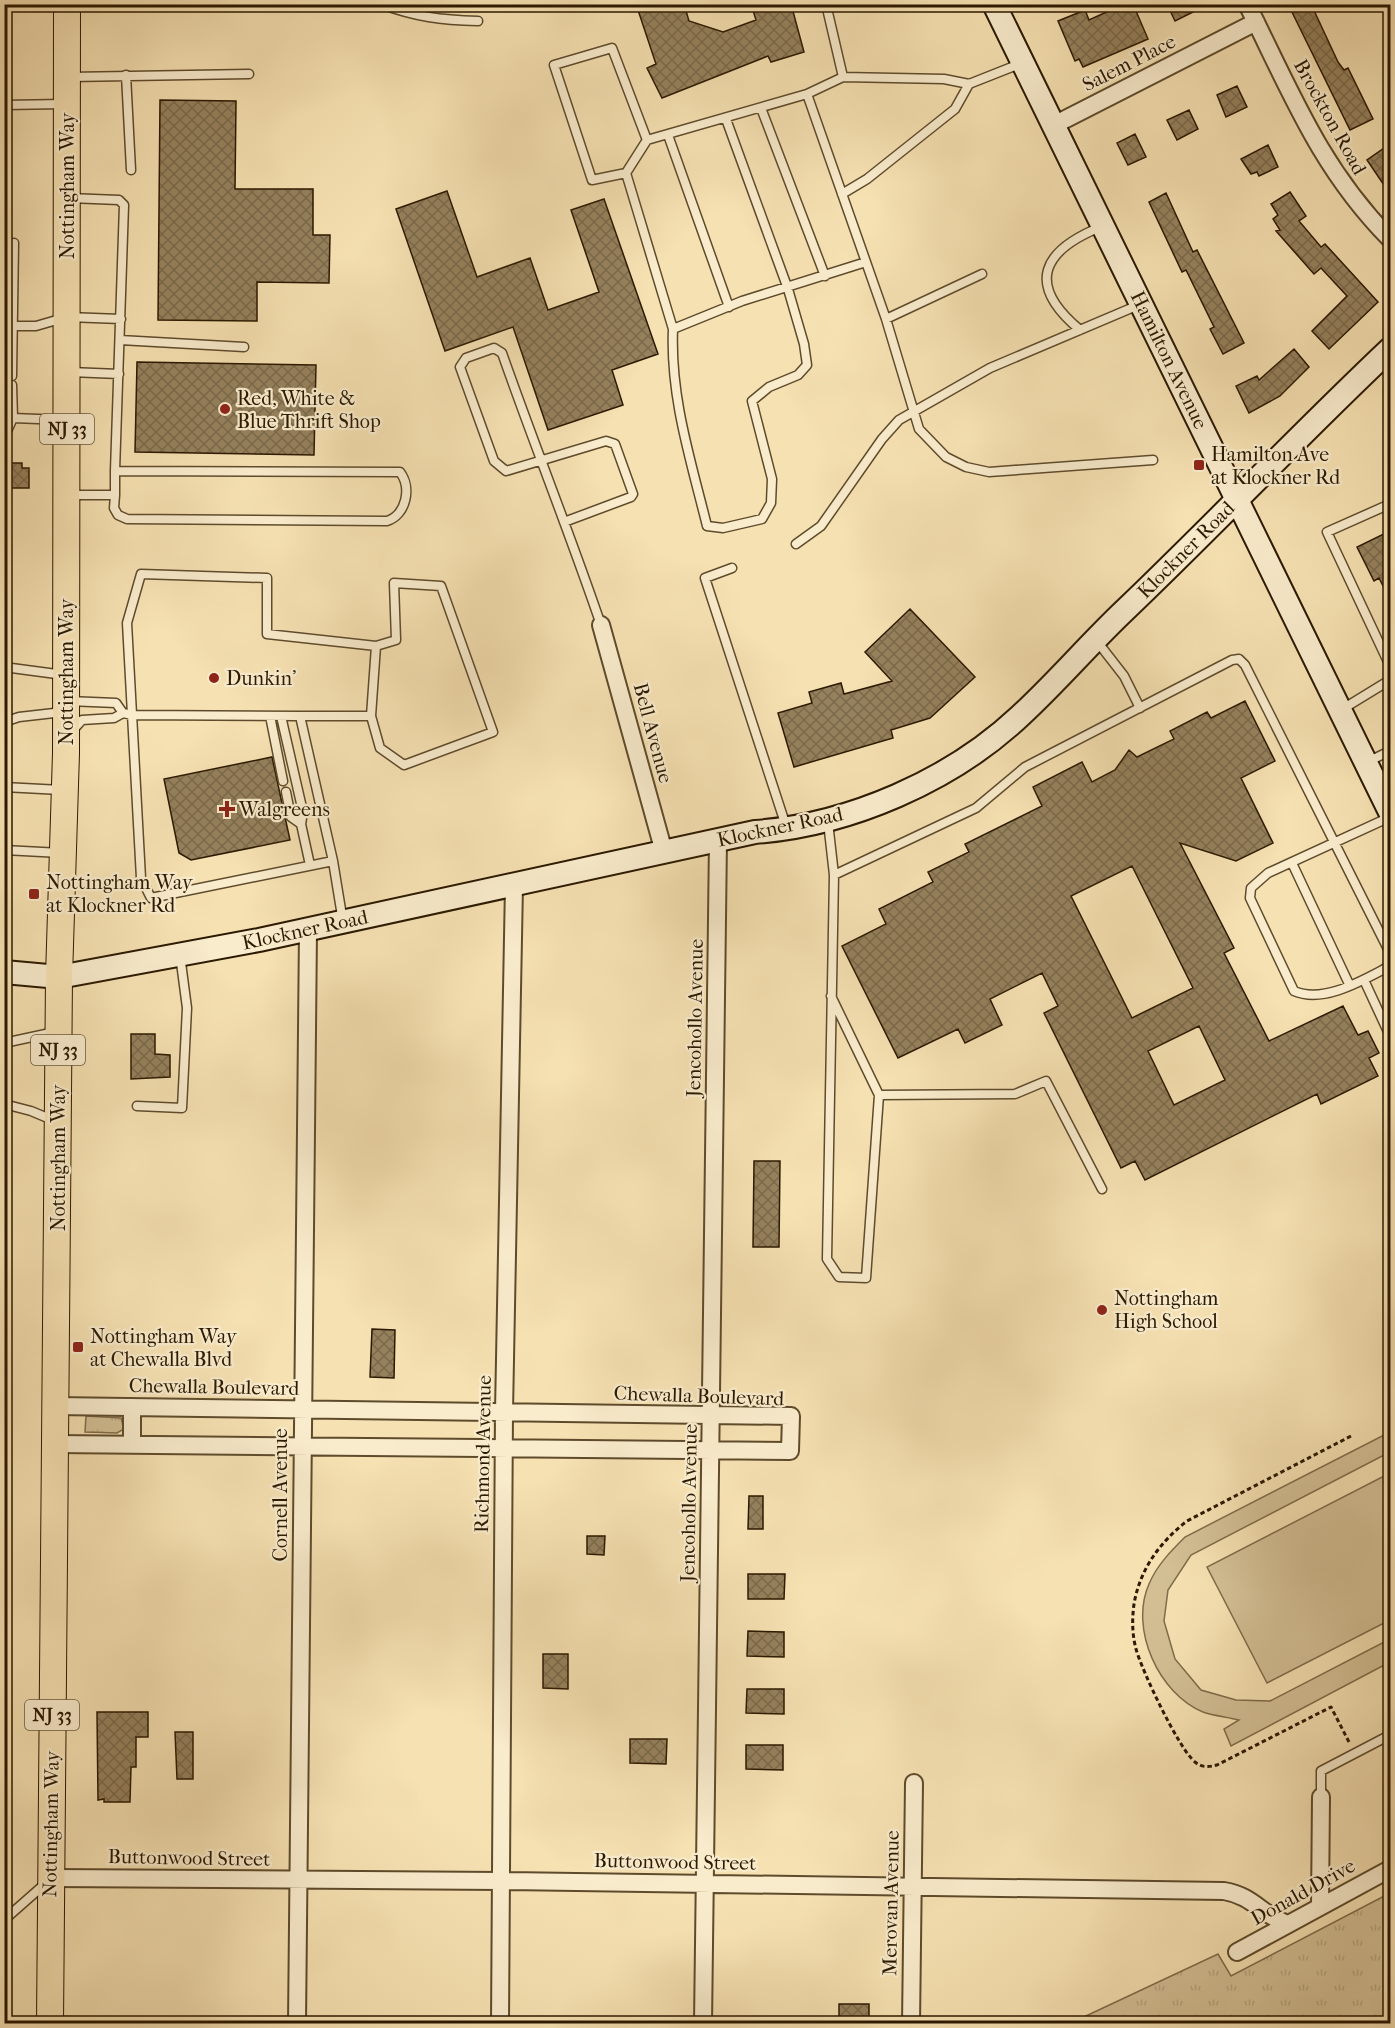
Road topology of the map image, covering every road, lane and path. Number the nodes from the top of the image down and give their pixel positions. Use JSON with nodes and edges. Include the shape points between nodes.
{"nodes":[{"id":1,"x":67,"y":4,"type":"edge"},
{"id":2,"x":381,"y":4,"type":"edge"},
{"id":3,"x":826,"y":4,"type":"edge"},
{"id":4,"x":994,"y":4,"type":"edge"},
{"id":5,"x":1247,"y":4,"type":"edge"},
{"id":6,"x":478,"y":21,"type":"dead end"},
{"id":7,"x":1256,"y":22,"type":"junction"},
{"id":8,"x":1022,"y":63,"type":"junction"},
{"id":9,"x":249,"y":74,"type":"dead end"},
{"id":10,"x":126,"y":75,"type":"junction"},
{"id":11,"x":67,"y":77,"type":"junction"},
{"id":12,"x":843,"y":77,"type":"junction"},
{"id":13,"x":969,"y":84,"type":"junction"},
{"id":14,"x":807,"y":94,"type":"junction"},
{"id":15,"x":67,"y":104,"type":"junction"},
{"id":16,"x":4,"y":105,"type":"edge"},
{"id":17,"x":761,"y":108,"type":"junction"},
{"id":18,"x":726,"y":119,"type":"junction"},
{"id":19,"x":1054,"y":125,"type":"junction"},
{"id":20,"x":668,"y":135,"type":"junction"},
{"id":21,"x":646,"y":140,"type":"junction"},
{"id":22,"x":131,"y":170,"type":"dead end"},
{"id":23,"x":626,"y":173,"type":"junction"},
{"id":24,"x":842,"y":194,"type":"junction"},
{"id":25,"x":67,"y":198,"type":"junction"},
{"id":26,"x":1103,"y":225,"type":"junction"},
{"id":27,"x":1390,"y":239,"type":"edge"},
{"id":28,"x":14,"y":243,"type":"dead end"},
{"id":29,"x":866,"y":262,"type":"junction"},
{"id":30,"x":982,"y":274,"type":"dead end"},
{"id":31,"x":825,"y":276,"type":"junction"},
{"id":32,"x":788,"y":289,"type":"junction"},
{"id":33,"x":1142,"y":304,"type":"junction"},
{"id":34,"x":729,"y":307,"type":"junction"},
{"id":35,"x":67,"y":317,"type":"junction"},
{"id":36,"x":121,"y":318,"type":"junction"},
{"id":37,"x":886,"y":319,"type":"junction"},
{"id":38,"x":9,"y":326,"type":"edge"},
{"id":39,"x":673,"y":329,"type":"junction"},
{"id":40,"x":1080,"y":330,"type":"junction"},
{"id":41,"x":120,"y":340,"type":"junction"},
{"id":42,"x":244,"y":347,"type":"dead end"},
{"id":43,"x":1390,"y":349,"type":"edge"},
{"id":44,"x":67,"y":372,"type":"junction"},
{"id":45,"x":119,"y":374,"type":"junction"},
{"id":46,"x":916,"y":410,"type":"junction"},
{"id":47,"x":12,"y":418,"type":"junction"},
{"id":48,"x":67,"y":420,"type":"junction"},
{"id":49,"x":4,"y":431,"type":"edge"},
{"id":50,"x":540,"y":460,"type":"junction"},
{"id":51,"x":1153,"y":460,"type":"dead end"},
{"id":52,"x":115,"y":471,"type":"junction"},
{"id":53,"x":66,"y":495,"type":"junction"},
{"id":54,"x":115,"y":495,"type":"junction"},
{"id":55,"x":1238,"y":499,"type":"junction"},
{"id":56,"x":1390,"y":504,"type":"edge"},
{"id":57,"x":564,"y":522,"type":"junction"},
{"id":58,"x":796,"y":544,"type":"dead end"},
{"id":59,"x":732,"y":568,"type":"dead end"},
{"id":60,"x":601,"y":625,"type":"joint"},
{"id":61,"x":1095,"y":639,"type":"junction"},
{"id":62,"x":376,"y":646,"type":"junction"},
{"id":63,"x":1390,"y":666,"type":"edge"},
{"id":64,"x":4,"y":667,"type":"edge"},
{"id":65,"x":66,"y":675,"type":"junction"},
{"id":66,"x":1390,"y":680,"type":"edge"},
{"id":67,"x":66,"y":706,"type":"junction"},
{"id":68,"x":1140,"y":708,"type":"junction"},
{"id":69,"x":1341,"y":710,"type":"junction"},
{"id":70,"x":128,"y":714,"type":"junction"},
{"id":71,"x":270,"y":716,"type":"junction"},
{"id":72,"x":281,"y":716,"type":"junction"},
{"id":73,"x":300,"y":716,"type":"junction"},
{"id":74,"x":371,"y":716,"type":"junction"},
{"id":75,"x":4,"y":722,"type":"edge"},
{"id":76,"x":66,"y":737,"type":"junction"},
{"id":77,"x":1390,"y":752,"type":"edge"},
{"id":78,"x":1366,"y":762,"type":"junction"},
{"id":79,"x":283,"y":781,"type":"dead end"},
{"id":80,"x":4,"y":786,"type":"edge"},
{"id":81,"x":65,"y":790,"type":"junction"},
{"id":82,"x":286,"y":792,"type":"dead end"},
{"id":83,"x":1390,"y":815,"type":"edge"},
{"id":84,"x":828,"y":820,"type":"junction"},
{"id":85,"x":301,"y":824,"type":"junction"},
{"id":86,"x":787,"y":829,"type":"junction"},
{"id":87,"x":718,"y":840,"type":"junction"},
{"id":88,"x":1334,"y":844,"type":"junction"},
{"id":89,"x":4,"y":850,"type":"edge"},
{"id":90,"x":664,"y":852,"type":"junction"},
{"id":91,"x":63,"y":853,"type":"junction"},
{"id":92,"x":333,"y":861,"type":"junction"},
{"id":93,"x":1292,"y":863,"type":"junction"},
{"id":94,"x":310,"y":865,"type":"junction"},
{"id":95,"x":834,"y":875,"type":"junction"},
{"id":96,"x":514,"y":885,"type":"junction"},
{"id":97,"x":343,"y":922,"type":"junction"},
{"id":98,"x":308,"y":931,"type":"junction"},
{"id":99,"x":1390,"y":953,"type":"edge"},
{"id":100,"x":180,"y":955,"type":"junction"},
{"id":101,"x":1390,"y":966,"type":"edge"},
{"id":102,"x":4,"y":972,"type":"edge"},
{"id":103,"x":59,"y":977,"type":"junction"},
{"id":104,"x":1364,"y":980,"type":"junction"},
{"id":105,"x":1349,"y":984,"type":"junction"},
{"id":106,"x":831,"y":996,"type":"junction"},
{"id":107,"x":58,"y":1032,"type":"junction"},
{"id":108,"x":1390,"y":1036,"type":"edge"},
{"id":109,"x":4,"y":1043,"type":"edge"},
{"id":110,"x":879,"y":1095,"type":"junction"},
{"id":111,"x":4,"y":1104,"type":"edge"},
{"id":112,"x":136,"y":1106,"type":"dead end"},
{"id":113,"x":58,"y":1122,"type":"junction"},
{"id":114,"x":1102,"y":1189,"type":"dead end"},
{"id":115,"x":55,"y":1406,"type":"junction"},
{"id":116,"x":132,"y":1407,"type":"junction"},
{"id":117,"x":301,"y":1409,"type":"junction"},
{"id":118,"x":504,"y":1412,"type":"junction"},
{"id":119,"x":711,"y":1415,"type":"junction"},
{"id":120,"x":1353,"y":1435,"type":"dead end"},
{"id":121,"x":55,"y":1444,"type":"junction"},
{"id":122,"x":132,"y":1444,"type":"junction"},
{"id":123,"x":301,"y":1445,"type":"junction"},
{"id":124,"x":504,"y":1448,"type":"junction"},
{"id":125,"x":711,"y":1450,"type":"junction"},
{"id":126,"x":1390,"y":1735,"type":"edge"},
{"id":127,"x":1354,"y":1753,"type":"junction"},
{"id":128,"x":914,"y":1783,"type":"dead end"},
{"id":129,"x":1321,"y":1797,"type":"joint"},
{"id":130,"x":1390,"y":1869,"type":"edge"},
{"id":131,"x":51,"y":1878,"type":"junction"},
{"id":132,"x":298,"y":1881,"type":"junction"},
{"id":133,"x":501,"y":1881,"type":"junction"},
{"id":134,"x":704,"y":1883,"type":"junction"},
{"id":135,"x":912,"y":1886,"type":"junction"},
{"id":136,"x":1320,"y":1906,"type":"junction"},
{"id":137,"x":4,"y":1920,"type":"edge"},
{"id":138,"x":1288,"y":1924,"type":"junction"},
{"id":139,"x":1237,"y":1952,"type":"dead end"},
{"id":140,"x":50,"y":2022,"type":"edge"},
{"id":141,"x":212,"y":2024,"type":"edge"},
{"id":142,"x":297,"y":2024,"type":"edge"},
{"id":143,"x":500,"y":2024,"type":"edge"},
{"id":144,"x":703,"y":2024,"type":"edge"},
{"id":145,"x":910,"y":2024,"type":"edge"}],
"edges":[{"from":1,"to":11,"type":"main road","name":"Nottingham Way","number":"NJ 33"},
{"from":2,"to":6,"type":"lane","via":[[435,20]]},
{"from":3,"to":12,"type":"lane"},
{"from":4,"to":8,"type":"main road","name":"Hamilton Avenue"},
{"from":5,"to":7,"type":"street","name":"Brockton Road"},
{"from":7,"to":19,"type":"street","name":"Salem Place"},
{"from":7,"to":27,"type":"street","name":"Brockton Road","via":[[1322,154],[1359,206]]},
{"from":8,"to":13,"type":"lane"},
{"from":8,"to":19,"type":"main road","name":"Hamilton Avenue"},
{"from":9,"to":10,"type":"lane"},
{"from":10,"to":11,"type":"lane"},
{"from":10,"to":22,"type":"lane"},
{"from":11,"to":15,"type":"main road","name":"Nottingham Way","number":"NJ 33"},
{"from":12,"to":13,"type":"lane","via":[[944,79]]},
{"from":12,"to":14,"type":"lane"},
{"from":13,"to":24,"type":"lane","via":[[955,109],[867,179]]},
{"from":14,"to":17,"type":"lane"},
{"from":14,"to":24,"type":"lane"},
{"from":15,"to":16,"type":"lane"},
{"from":15,"to":25,"type":"main road","name":"Nottingham Way","number":"NJ 33"},
{"from":17,"to":18,"type":"lane"},
{"from":17,"to":31,"type":"lane"},
{"from":18,"to":20,"type":"lane"},
{"from":18,"to":32,"type":"lane"},
{"from":19,"to":26,"type":"main road","name":"Hamilton Avenue"},
{"from":20,"to":21,"type":"lane"},
{"from":20,"to":34,"type":"lane"},
{"from":21,"to":23,"type":"lane"},
{"from":21,"to":23,"type":"lane","via":[[612,48],[554,65],[592,180]]},
{"from":23,"to":39,"type":"lane"},
{"from":24,"to":29,"type":"lane"},
{"from":25,"to":35,"type":"main road","name":"Nottingham Way","number":"NJ 33"},
{"from":25,"to":36,"type":"lane","via":[[119,200],[124,205]]},
{"from":26,"to":33,"type":"main road","name":"Hamilton Avenue"},
{"from":26,"to":40,"type":"lane","via":[[1061,247],[1051,262],[1046,283],[1054,306]]},
{"from":28,"to":38,"type":"lane"},
{"from":29,"to":31,"type":"lane"},
{"from":29,"to":37,"type":"lane"},
{"from":30,"to":37,"type":"lane"},
{"from":31,"to":32,"type":"lane"},
{"from":32,"to":34,"type":"lane"},
{"from":32,"to":39,"type":"lane","via":[[807,365],[798,375],[769,387],[752,401],[772,479],[771,503],[762,519],[723,528],[707,526],[675,392]]},
{"from":33,"to":40,"type":"lane"},
{"from":33,"to":55,"type":"main road","name":"Hamilton Avenue"},
{"from":34,"to":39,"type":"lane"},
{"from":35,"to":36,"type":"lane"},
{"from":35,"to":38,"type":"lane","via":[[36,326]]},
{"from":35,"to":44,"type":"main road","name":"Nottingham Way","number":"NJ 33"},
{"from":36,"to":41,"type":"lane"},
{"from":37,"to":46,"type":"lane"},
{"from":38,"to":47,"type":"lane"},
{"from":40,"to":46,"type":"lane","via":[[990,368]]},
{"from":41,"to":42,"type":"lane"},
{"from":41,"to":45,"type":"lane"},
{"from":43,"to":55,"type":"main road","name":"Klockner Road"},
{"from":44,"to":45,"type":"lane"},
{"from":44,"to":48,"type":"main road","name":"Nottingham Way","number":"NJ 33"},
{"from":45,"to":52,"type":"lane"},
{"from":46,"to":51,"type":"lane","via":[[920,429],[946,457],[989,472]]},
{"from":46,"to":58,"type":"lane","via":[[899,420],[882,439],[821,526]]},
{"from":47,"to":48,"type":"lane"},
{"from":47,"to":49,"type":"lane"},
{"from":48,"to":53,"type":"main road","name":"Nottingham Way","number":"NJ 33"},
{"from":50,"to":50,"type":"lane","via":[[502,354],[494,348],[466,358],[460,367],[494,461],[506,471]]},
{"from":50,"to":57,"type":"lane"},
{"from":50,"to":57,"type":"lane","via":[[606,441],[615,444],[633,494]]},
{"from":52,"to":54,"type":"lane"},
{"from":52,"to":54,"type":"lane","via":[[400,472],[405,478],[406,495],[404,509],[387,520],[128,519],[118,515],[114,508]]},
{"from":53,"to":54,"type":"lane"},
{"from":53,"to":65,"type":"main road","name":"Nottingham Way","number":"NJ 33"},
{"from":55,"to":61,"type":"main road","name":"Klockner Road"},
{"from":55,"to":69,"type":"main road","name":"Hamilton Avenue"},
{"from":56,"to":63,"type":"lane","via":[[1327,532]]},
{"from":57,"to":60,"type":"lane"},
{"from":59,"to":86,"type":"lane","via":[[705,578]]},
{"from":60,"to":90,"type":"street","name":"Bell Avenue"},
{"from":61,"to":68,"type":"lane","via":[[1124,676]]},
{"from":61,"to":84,"type":"main road","name":"Klockner Road","via":[[1019,717],[985,744],[906,792]]},
{"from":62,"to":70,"type":"lane","via":[[267,634],[267,578],[141,574],[127,623]]},
{"from":62,"to":74,"type":"lane"},
{"from":62,"to":74,"type":"lane","via":[[396,640],[394,583],[441,585],[493,732],[404,765],[380,748]]},
{"from":64,"to":65,"type":"lane"},
{"from":65,"to":67,"type":"main road","name":"Nottingham Way","number":"NJ 33"},
{"from":66,"to":69,"type":"lane"},
{"from":67,"to":70,"type":"lane","via":[[116,703]]},
{"from":67,"to":75,"type":"lane"},
{"from":67,"to":76,"type":"main road","name":"Nottingham Way","number":"NJ 33"},
{"from":68,"to":88,"type":"lane","via":[[1239,659]]},
{"from":68,"to":95,"type":"lane","via":[[1025,767],[976,808]]},
{"from":69,"to":78,"type":"main road","name":"Hamilton Avenue"},
{"from":70,"to":71,"type":"lane"},
{"from":70,"to":76,"type":"lane","via":[[82,720]]},
{"from":70,"to":94,"type":"lane","via":[[141,878],[152,898]]},
{"from":71,"to":72,"type":"lane"},
{"from":71,"to":79,"type":"lane"},
{"from":72,"to":73,"type":"lane"},
{"from":72,"to":85,"type":"lane","via":[[303,812]]},
{"from":73,"to":74,"type":"lane"},
{"from":73,"to":92,"type":"lane"},
{"from":76,"to":81,"type":"main road","name":"Nottingham Way","number":"NJ 33"},
{"from":77,"to":78,"type":"lane"},
{"from":78,"to":83,"type":"main road","name":"Hamilton Avenue"},
{"from":80,"to":81,"type":"lane"},
{"from":81,"to":91,"type":"main road","name":"Nottingham Way","number":"NJ 33"},
{"from":82,"to":85,"type":"lane","via":[[291,817]]},
{"from":83,"to":88,"type":"lane"},
{"from":84,"to":86,"type":"main road","name":"Klockner Road"},
{"from":84,"to":95,"type":"lane"},
{"from":85,"to":94,"type":"lane"},
{"from":86,"to":87,"type":"main road","name":"Klockner Road"},
{"from":87,"to":90,"type":"main road","name":"Klockner Road"},
{"from":87,"to":119,"type":"street","name":"Jencohollo Avenue"},
{"from":88,"to":93,"type":"lane"},
{"from":88,"to":99,"type":"lane"},
{"from":89,"to":91,"type":"lane"},
{"from":90,"to":96,"type":"main road","name":"Klockner Road"},
{"from":91,"to":103,"type":"main road","name":"Nottingham Way","number":"NJ 33"},
{"from":92,"to":94,"type":"lane"},
{"from":92,"to":97,"type":"lane"},
{"from":93,"to":105,"type":"lane"},
{"from":93,"to":105,"type":"lane","via":[[1268,873],[1251,888],[1254,910],[1283,972],[1294,991],[1304,995],[1327,995]]},
{"from":95,"to":106,"type":"lane"},
{"from":96,"to":97,"type":"main road","name":"Klockner Road"},
{"from":96,"to":118,"type":"street","name":"Richmond Avenue"},
{"from":97,"to":98,"type":"main road","name":"Klockner Road"},
{"from":98,"to":100,"type":"main road","name":"Klockner Road"},
{"from":98,"to":117,"type":"street","name":"Cornell Avenue"},
{"from":100,"to":103,"type":"main road","name":"Klockner Road"},
{"from":100,"to":112,"type":"lane","via":[[187,1008],[182,1108]]},
{"from":101,"to":104,"type":"lane"},
{"from":102,"to":103,"type":"main road","name":"Klockner Road"},
{"from":103,"to":107,"type":"main road","name":"Nottingham Way","number":"NJ 33"},
{"from":104,"to":105,"type":"lane"},
{"from":104,"to":108,"type":"lane"},
{"from":106,"to":110,"type":"lane"},
{"from":106,"to":110,"type":"lane","via":[[827,1259],[839,1277],[867,1278]]},
{"from":107,"to":109,"type":"lane"},
{"from":107,"to":113,"type":"main road","name":"Nottingham Way","number":"NJ 33"},
{"from":110,"to":114,"type":"lane","via":[[1015,1094],[1046,1082]]},
{"from":111,"to":113,"type":"lane"},
{"from":113,"to":115,"type":"main road","name":"Nottingham Way","number":"NJ 33"},
{"from":115,"to":116,"type":"street","name":"Chewalla Boulevard"},
{"from":115,"to":121,"type":"main road","name":"Nottingham Way","number":"NJ 33"},
{"from":116,"to":117,"type":"street","name":"Chewalla Boulevard"},
{"from":116,"to":122,"type":"street"},
{"from":117,"to":118,"type":"street","name":"Chewalla Boulevard"},
{"from":117,"to":123,"type":"street","name":"Cornell Avenue"},
{"from":118,"to":119,"type":"street","name":"Chewalla Boulevard"},
{"from":118,"to":124,"type":"street","name":"Richmond Avenue"},
{"from":119,"to":125,"type":"street","name":"Jencohollo Avenue"},
{"from":119,"to":125,"type":"street","name":"Chewalla Boulevard","via":[[791,1416],[790,1451]]},
{"from":120,"to":127,"type":"path","via":[[1187,1521],[1170,1534],[1141,1578],[1132,1629],[1148,1679],[1186,1752],[1196,1763],[1216,1766],[1332,1707]]},
{"from":121,"to":122,"type":"street","name":"Chewalla Boulevard"},
{"from":121,"to":131,"type":"main road","name":"Nottingham Way","number":"NJ 33"},
{"from":122,"to":123,"type":"street","name":"Chewalla Boulevard"},
{"from":123,"to":124,"type":"street","name":"Chewalla Boulevard"},
{"from":123,"to":132,"type":"street","name":"Cornell Avenue"},
{"from":124,"to":125,"type":"street","name":"Chewalla Boulevard"},
{"from":124,"to":133,"type":"street","name":"Richmond Avenue"},
{"from":125,"to":134,"type":"street","name":"Jencohollo Avenue"},
{"from":126,"to":127,"type":"lane"},
{"from":127,"to":129,"type":"lane","via":[[1321,1771]]},
{"from":128,"to":135,"type":"street","name":"Merovan Avenue"},
{"from":129,"to":136,"type":"street"},
{"from":130,"to":136,"type":"street","name":"Donald Drive"},
{"from":131,"to":132,"type":"street","name":"Buttonwood Street"},
{"from":131,"to":137,"type":"lane"},
{"from":131,"to":140,"type":"main road","name":"Nottingham Way","number":"NJ 33"},
{"from":132,"to":133,"type":"street","name":"Buttonwood Street"},
{"from":132,"to":142,"type":"street","name":"Cornell Avenue"},
{"from":133,"to":134,"type":"street","name":"Buttonwood Street"},
{"from":133,"to":143,"type":"street","name":"Richmond Avenue"},
{"from":134,"to":135,"type":"street","name":"Buttonwood Street"},
{"from":134,"to":144,"type":"street","name":"Jencohollo Avenue"},
{"from":135,"to":138,"type":"street","name":"Buttonwood Street","via":[[1224,1891],[1250,1899],[1272,1918]]},
{"from":135,"to":145,"type":"street","name":"Merovan Avenue"},
{"from":136,"to":138,"type":"street","name":"Donald Drive"},
{"from":138,"to":139,"type":"street","name":"Donald Drive"},
{"from":140,"to":141,"type":"lane"}]}
